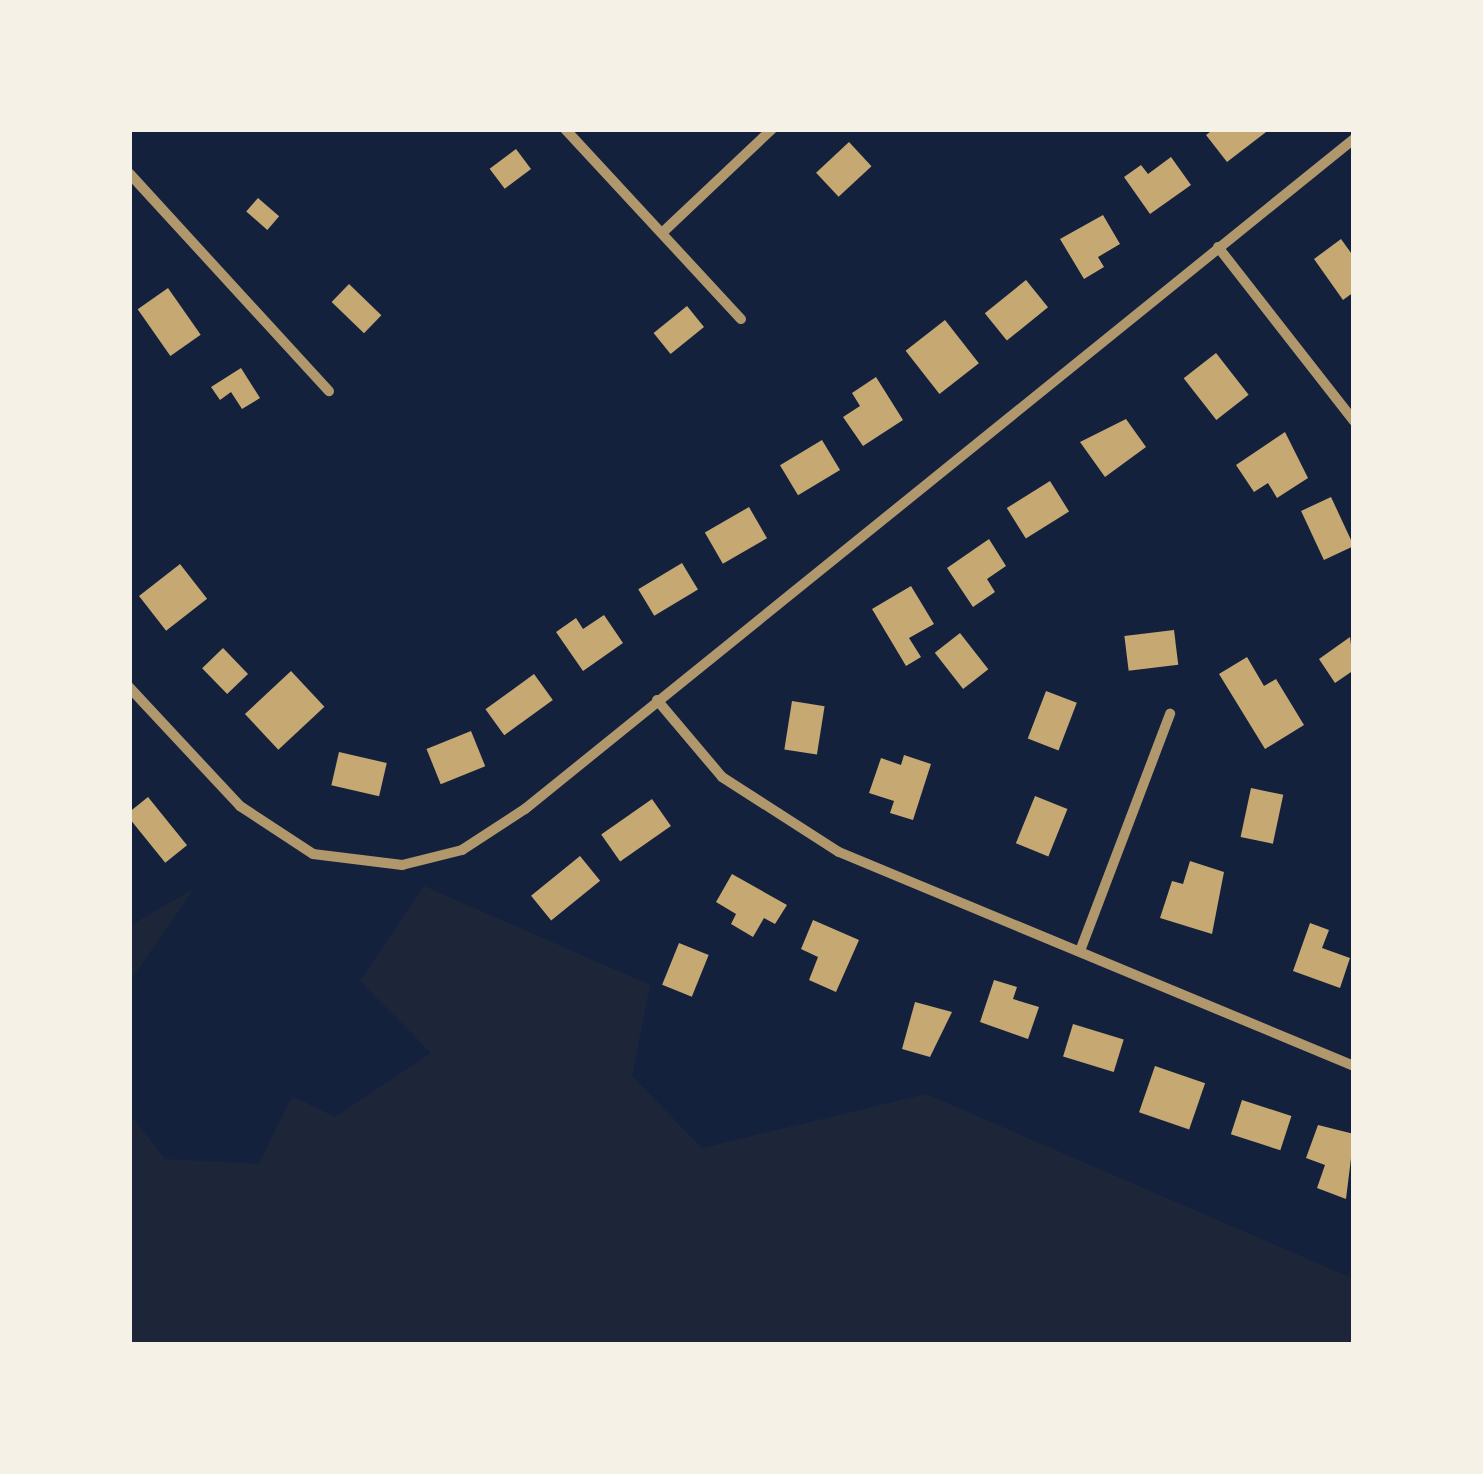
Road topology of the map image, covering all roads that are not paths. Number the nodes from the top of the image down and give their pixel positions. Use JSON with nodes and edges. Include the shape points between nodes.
{"nodes":[{"id":1,"x":566,"y":129,"type":"edge"},
{"id":2,"x":772,"y":129,"type":"edge"},
{"id":3,"x":1354,"y":139,"type":"edge"},
{"id":4,"x":129,"y":173,"type":"edge"},
{"id":5,"x":662,"y":233,"type":"junction"},
{"id":6,"x":1218,"y":247,"type":"junction"},
{"id":7,"x":742,"y":320,"type":"dead end"},
{"id":8,"x":329,"y":392,"type":"dead end"},
{"id":9,"x":1354,"y":421,"type":"edge"},
{"id":10,"x":129,"y":687,"type":"edge"},
{"id":11,"x":657,"y":700,"type":"junction"},
{"id":12,"x":1170,"y":715,"type":"dead end"},
{"id":13,"x":1080,"y":951,"type":"junction"},
{"id":14,"x":1354,"y":1066,"type":"edge"}],
"edges":[{"from":1,"to":5,"type":"street"},
{"from":2,"to":5,"type":"street"},
{"from":3,"to":6,"type":"street"},
{"from":4,"to":8,"type":"street"},
{"from":5,"to":7,"type":"street"},
{"from":6,"to":9,"type":"street"},
{"from":6,"to":11,"type":"street"},
{"from":10,"to":11,"type":"street","via":[[268,831],[313,854],[402,865],[462,850]]},
{"from":11,"to":13,"type":"street","via":[[722,777],[766,810],[839,852]]},
{"from":12,"to":13,"type":"street"},
{"from":13,"to":14,"type":"street"}]}
